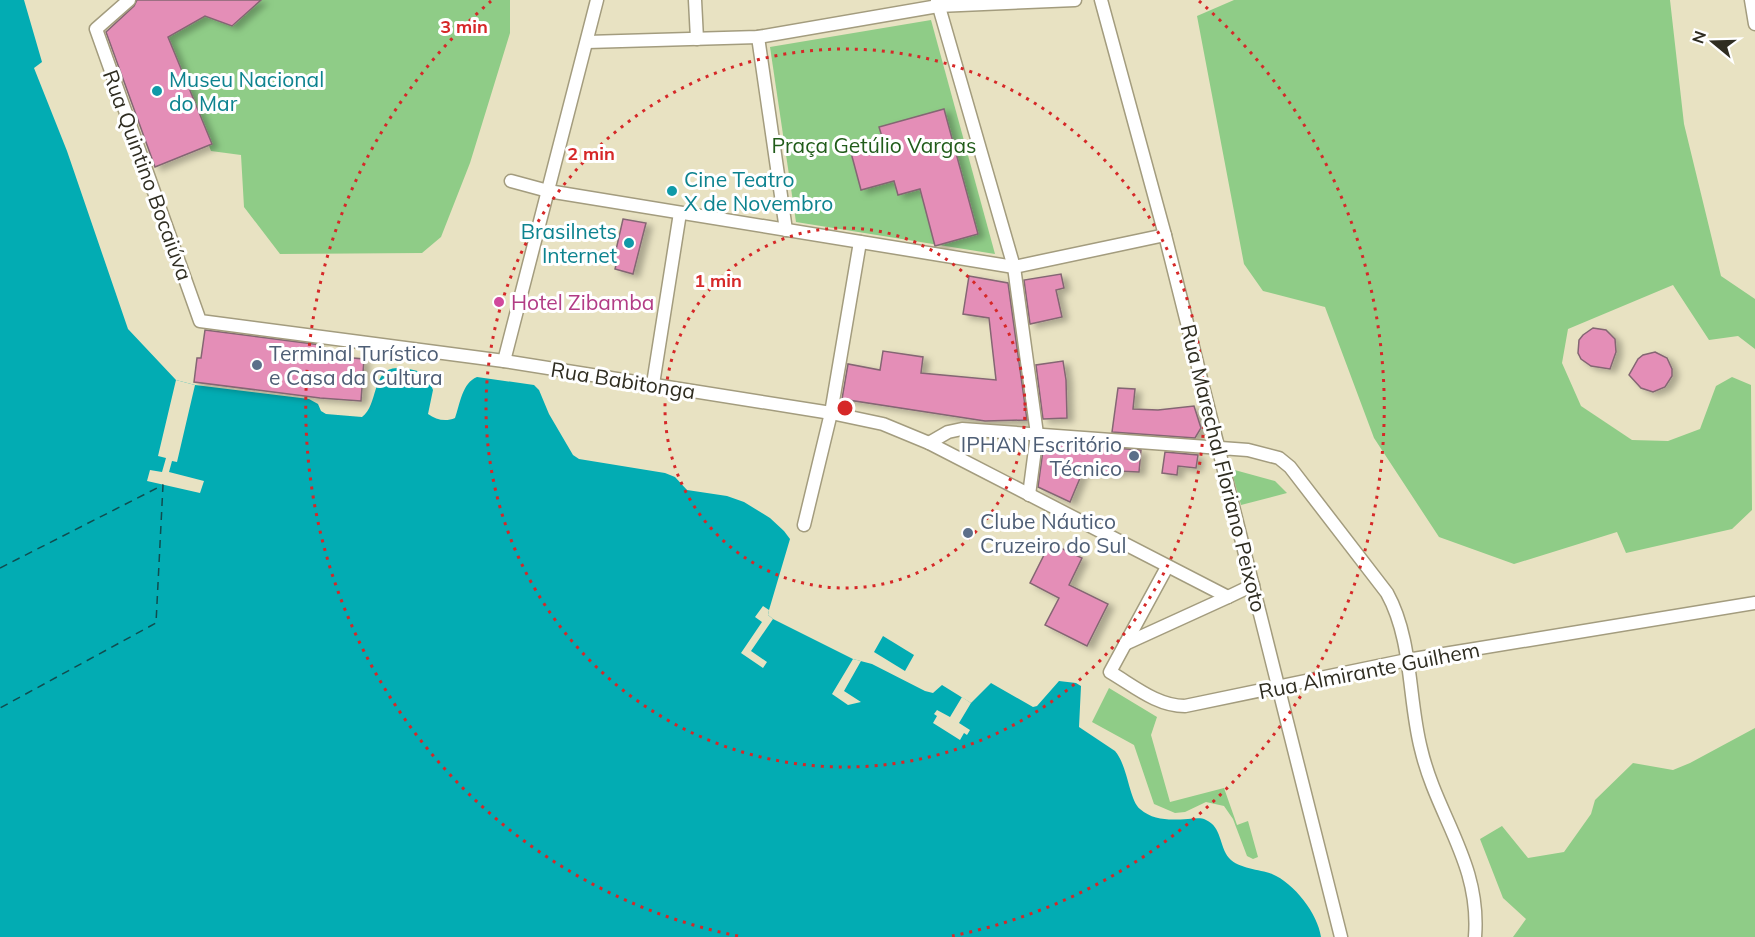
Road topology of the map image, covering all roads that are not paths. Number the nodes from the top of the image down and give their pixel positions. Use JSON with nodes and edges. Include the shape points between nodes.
{"nodes":[{"id":1,"x":129,"y":0,"type":"edge"},
{"id":2,"x":597,"y":0,"type":"edge"},
{"id":3,"x":695,"y":0,"type":"edge"},
{"id":4,"x":1075,"y":0,"type":"edge"},
{"id":5,"x":1101,"y":0,"type":"edge"},
{"id":6,"x":1751,"y":0,"type":"edge"},
{"id":7,"x":937,"y":3,"type":"edge"},
{"id":8,"x":1755,"y":24,"type":"edge"},
{"id":9,"x":758,"y":37,"type":"junction"},
{"id":10,"x":697,"y":39,"type":"junction"},
{"id":11,"x":587,"y":42,"type":"junction"},
{"id":12,"x":511,"y":181,"type":"dead end"},
{"id":13,"x":548,"y":191,"type":"junction"},
{"id":14,"x":680,"y":213,"type":"junction"},
{"id":15,"x":786,"y":230,"type":"junction"},
{"id":16,"x":1165,"y":235,"type":"junction"},
{"id":17,"x":860,"y":242,"type":"junction"},
{"id":18,"x":1014,"y":267,"type":"junction"},
{"id":19,"x":200,"y":321,"type":"joint"},
{"id":20,"x":504,"y":361,"type":"junction"},
{"id":21,"x":653,"y":384,"type":"junction"},
{"id":22,"x":831,"y":412,"type":"junction"},
{"id":23,"x":1037,"y":434,"type":"junction"},
{"id":24,"x":928,"y":443,"type":"junction"},
{"id":25,"x":1218,"y":447,"type":"junction"},
{"id":26,"x":1029,"y":495,"type":"junction"},
{"id":27,"x":804,"y":525,"type":"dead end"},
{"id":28,"x":1167,"y":567,"type":"junction"},
{"id":29,"x":1253,"y":585,"type":"junction"},
{"id":30,"x":1228,"y":597,"type":"junction"},
{"id":31,"x":1755,"y":603,"type":"edge"},
{"id":32,"x":1125,"y":644,"type":"junction"},
{"id":33,"x":1407,"y":660,"type":"junction"},
{"id":34,"x":1278,"y":687,"type":"junction"},
{"id":35,"x":1341,"y":937,"type":"edge"},
{"id":36,"x":1475,"y":937,"type":"edge"}],
"edges":[{"from":1,"to":19,"type":"street","name":"Rua Quintino Bocaiúva","via":[[96,29]]},
{"from":2,"to":11,"type":"street"},
{"from":3,"to":10,"type":"street"},
{"from":4,"to":7,"type":"street"},
{"from":5,"to":16,"type":"street","name":"Rua Marechal Floriano Peixoto"},
{"from":6,"to":8,"type":"street"},
{"from":7,"to":9,"type":"street"},
{"from":7,"to":18,"type":"street"},
{"from":9,"to":10,"type":"street"},
{"from":9,"to":15,"type":"street"},
{"from":10,"to":11,"type":"street"},
{"from":11,"to":13,"type":"street"},
{"from":12,"to":13,"type":"street"},
{"from":13,"to":14,"type":"street"},
{"from":13,"to":20,"type":"street"},
{"from":14,"to":15,"type":"street"},
{"from":14,"to":21,"type":"street"},
{"from":15,"to":17,"type":"street"},
{"from":16,"to":18,"type":"street"},
{"from":16,"to":25,"type":"street","name":"Rua Marechal Floriano Peixoto"},
{"from":17,"to":18,"type":"street"},
{"from":17,"to":22,"type":"street"},
{"from":18,"to":23,"type":"street"},
{"from":19,"to":20,"type":"street","name":"Rua Babitonga"},
{"from":20,"to":21,"type":"street","name":"Rua Babitonga"},
{"from":21,"to":22,"type":"street","name":"Rua Babitonga"},
{"from":22,"to":24,"type":"street","name":"Rua Babitonga","via":[[883,424]]},
{"from":22,"to":27,"type":"street"},
{"from":23,"to":24,"type":"street","via":[[962,429]]},
{"from":23,"to":25,"type":"street"},
{"from":23,"to":26,"type":"street"},
{"from":24,"to":26,"type":"street","name":"Rua Babitonga"},
{"from":25,"to":29,"type":"street","name":"Rua Marechal Floriano Peixoto"},
{"from":25,"to":33,"type":"street","via":[[1263,453],[1290,466],[1387,593]]},
{"from":26,"to":28,"type":"street","name":"Rua Babitonga"},
{"from":28,"to":30,"type":"street","name":"Rua Babitonga"},
{"from":28,"to":32,"type":"street","name":"Rua Almirante Guilhem"},
{"from":29,"to":30,"type":"street"},
{"from":29,"to":34,"type":"street","name":"Rua Marechal Floriano Peixoto"},
{"from":30,"to":32,"type":"street"},
{"from":31,"to":33,"type":"street","name":"Rua Almirante Guilhem"},
{"from":32,"to":34,"type":"street","name":"Rua Almirante Guilhem","via":[[1110,672],[1171,706]]},
{"from":33,"to":34,"type":"street","name":"Rua Almirante Guilhem"},
{"from":33,"to":36,"type":"street","via":[[1426,770],[1472,882]]},
{"from":34,"to":35,"type":"street","name":"Rua Marechal Floriano Peixoto"}]}
